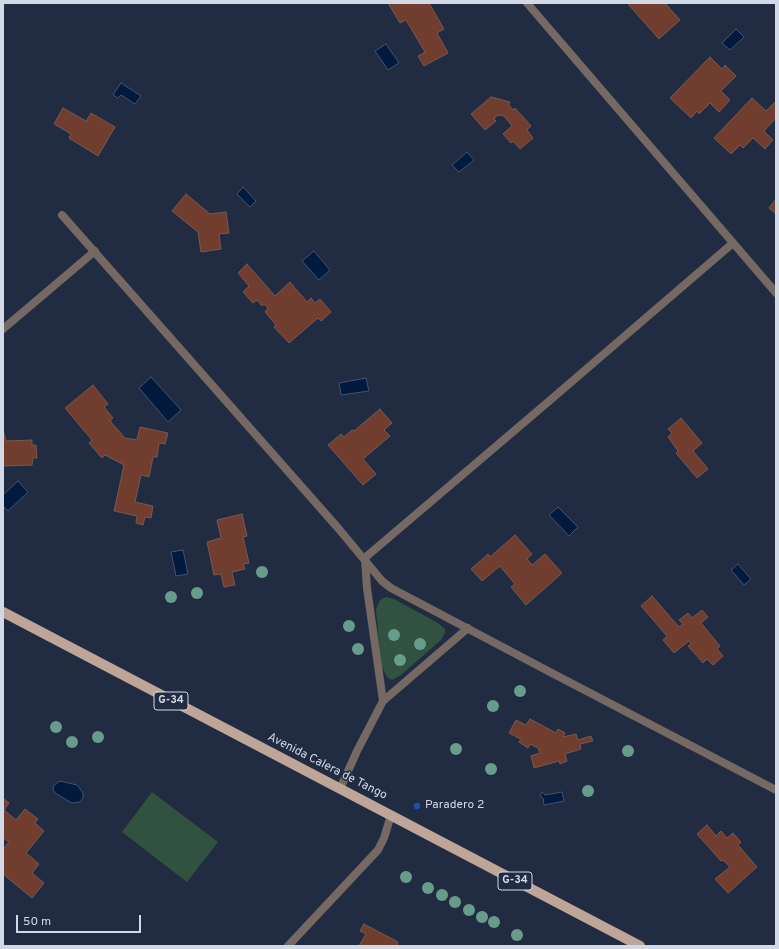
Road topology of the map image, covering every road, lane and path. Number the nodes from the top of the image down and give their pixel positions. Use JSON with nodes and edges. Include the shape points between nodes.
{"nodes":[{"id":1,"x":527,"y":3,"type":"edge"},
{"id":2,"x":62,"y":215,"type":"dead end"},
{"id":3,"x":733,"y":243,"type":"junction"},
{"id":4,"x":95,"y":251,"type":"junction"},
{"id":5,"x":776,"y":293,"type":"edge"},
{"id":6,"x":3,"y":329,"type":"edge"},
{"id":7,"x":365,"y":560,"type":"junction"},
{"id":8,"x":3,"y":612,"type":"edge"},
{"id":9,"x":468,"y":628,"type":"junction"},
{"id":10,"x":383,"y":702,"type":"junction"},
{"id":11,"x":340,"y":789,"type":"junction"},
{"id":12,"x":776,"y":790,"type":"edge"},
{"id":13,"x":391,"y":815,"type":"junction"},
{"id":14,"x":288,"y":946,"type":"edge"},
{"id":15,"x":640,"y":946,"type":"edge"}],
"edges":[{"from":1,"to":3,"type":"street"},
{"from":2,"to":4,"type":"street"},
{"from":3,"to":5,"type":"street"},
{"from":3,"to":7,"type":"street","via":[[374,549]]},
{"from":4,"to":6,"type":"street"},
{"from":4,"to":7,"type":"street"},
{"from":7,"to":9,"type":"street","via":[[391,588]]},
{"from":7,"to":10,"type":"street","via":[[370,618]]},
{"from":8,"to":11,"type":"main road","name":"Avenida Calera de Tango","number":"G-34"},
{"from":9,"to":10,"type":"street"},
{"from":9,"to":12,"type":"street"},
{"from":10,"to":11,"type":"street"},
{"from":11,"to":13,"type":"main road","name":"Avenida Calera de Tango","number":"G-34"},
{"from":13,"to":14,"type":"street","via":[[378,850]]},
{"from":13,"to":15,"type":"main road","name":"Avenida Calera de Tango","number":"G-34"}]}
